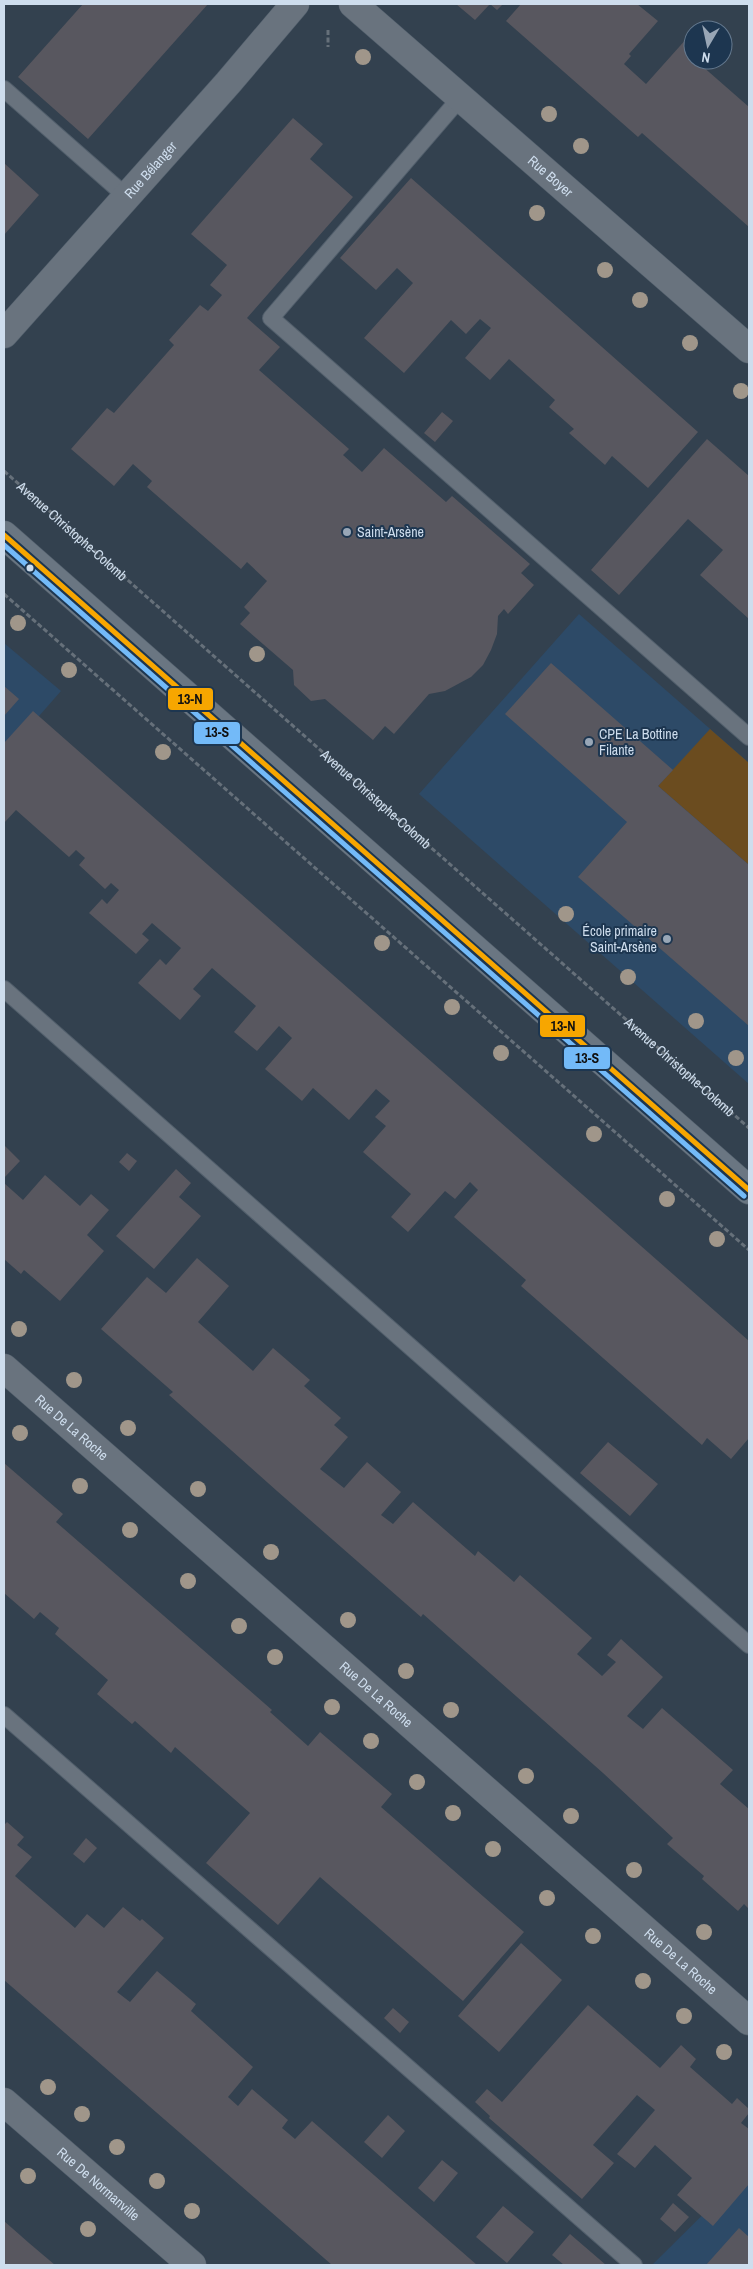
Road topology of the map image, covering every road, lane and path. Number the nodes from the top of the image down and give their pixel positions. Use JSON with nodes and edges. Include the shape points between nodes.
{"nodes":[{"id":1,"x":295,"y":4,"type":"edge"},
{"id":2,"x":352,"y":4,"type":"edge"},
{"id":3,"x":328,"y":29,"type":"dead end"},
{"id":4,"x":328,"y":47,"type":"dead end"},
{"id":5,"x":4,"y":89,"type":"edge"},
{"id":6,"x":461,"y":97,"type":"junction"},
{"id":7,"x":126,"y":197,"type":"junction"},
{"id":8,"x":4,"y":334,"type":"edge"},
{"id":9,"x":749,"y":349,"type":"edge"},
{"id":10,"x":4,"y":470,"type":"edge"},
{"id":11,"x":4,"y":535,"type":"edge"},
{"id":12,"x":4,"y":594,"type":"edge"},
{"id":13,"x":749,"y":737,"type":"edge"},
{"id":14,"x":4,"y":989,"type":"edge"},
{"id":15,"x":749,"y":1128,"type":"edge"},
{"id":16,"x":749,"y":1190,"type":"edge"},
{"id":17,"x":749,"y":1250,"type":"edge"},
{"id":18,"x":4,"y":1368,"type":"edge"},
{"id":19,"x":749,"y":1645,"type":"edge"},
{"id":20,"x":4,"y":1715,"type":"edge"},
{"id":21,"x":749,"y":2021,"type":"edge"},
{"id":22,"x":4,"y":2102,"type":"edge"},
{"id":23,"x":627,"y":2263,"type":"edge"},
{"id":24,"x":192,"y":2265,"type":"edge"}],
"edges":[{"from":1,"to":7,"type":"street","name":"Rue Bélanger"},
{"from":2,"to":6,"type":"street","name":"Rue Boyer"},
{"from":3,"to":4,"type":"path"},
{"from":5,"to":7,"type":"lane"},
{"from":6,"to":9,"type":"street","name":"Rue Boyer"},
{"from":6,"to":13,"type":"lane","via":[[272,318]]},
{"from":7,"to":8,"type":"street","name":"Rue Bélanger"},
{"from":10,"to":15,"type":"path","name":"Avenue Christophe-Colomb"},
{"from":11,"to":16,"type":"main road"},
{"from":12,"to":17,"type":"path"},
{"from":14,"to":19,"type":"lane"},
{"from":18,"to":21,"type":"street","name":"Rue De La Roche"},
{"from":20,"to":23,"type":"lane"},
{"from":22,"to":24,"type":"street","name":"Rue De Normanville"}]}
